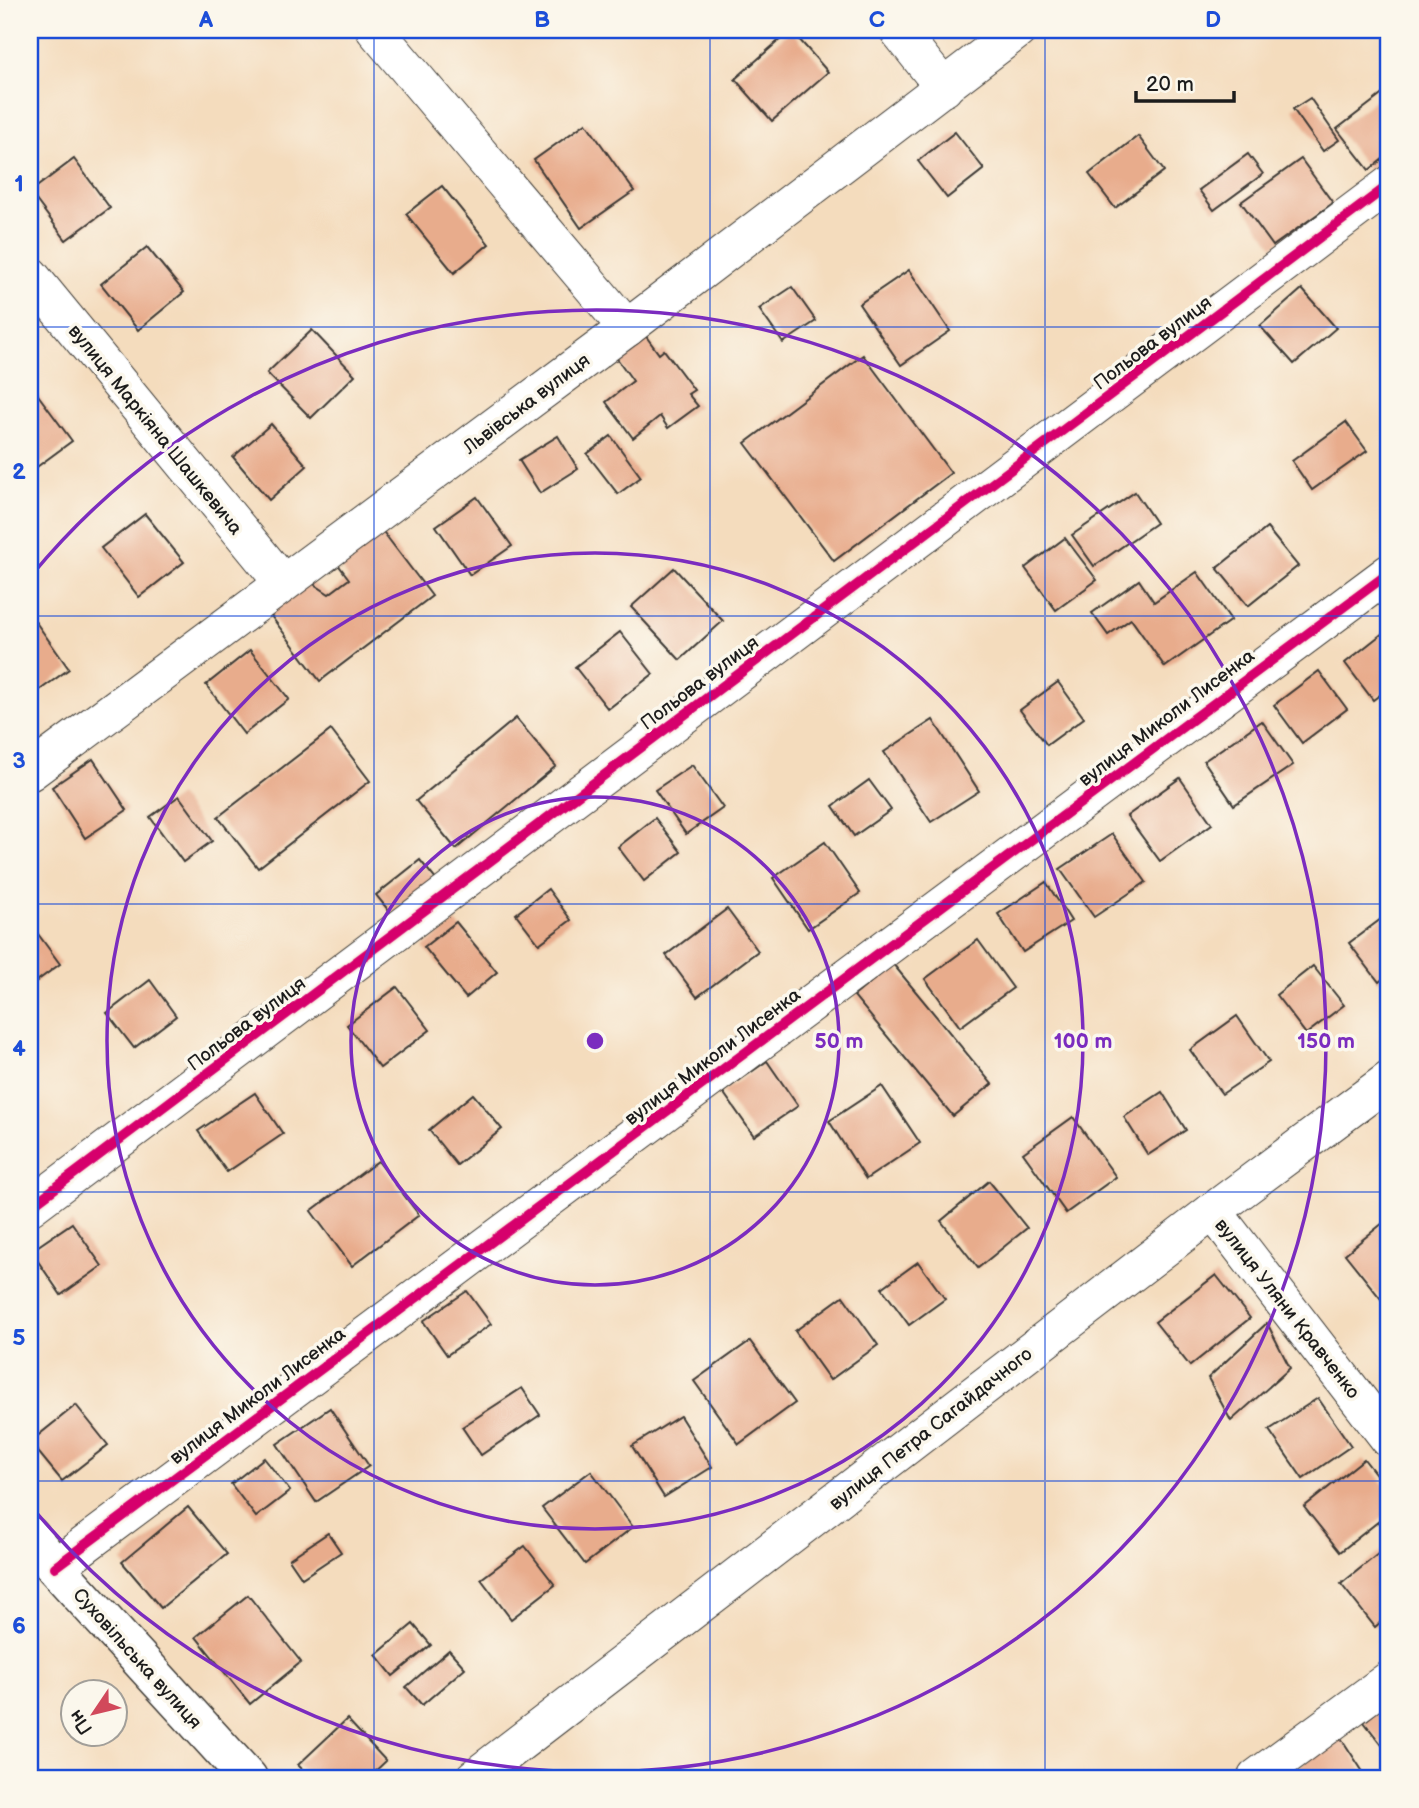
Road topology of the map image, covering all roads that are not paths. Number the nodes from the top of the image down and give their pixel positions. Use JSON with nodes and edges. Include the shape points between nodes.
{"nodes":[{"id":1,"x":375,"y":30,"type":"edge"},
{"id":2,"x":898,"y":30,"type":"edge"},
{"id":3,"x":1018,"y":30,"type":"edge"},
{"id":4,"x":944,"y":88,"type":"junction"},
{"id":5,"x":1389,"y":185,"type":"edge"},
{"id":6,"x":30,"y":275,"type":"edge"},
{"id":7,"x":627,"y":328,"type":"junction"},
{"id":8,"x":1389,"y":573,"type":"edge"},
{"id":9,"x":283,"y":583,"type":"junction"},
{"id":10,"x":30,"y":772,"type":"edge"},
{"id":11,"x":1389,"y":1080,"type":"edge"},
{"id":12,"x":30,"y":1207,"type":"edge"},
{"id":13,"x":1213,"y":1211,"type":"junction"},
{"id":14,"x":1389,"y":1439,"type":"edge"},
{"id":15,"x":30,"y":1536,"type":"edge"},
{"id":16,"x":55,"y":1567,"type":"junction"},
{"id":17,"x":1389,"y":1681,"type":"edge"},
{"id":18,"x":248,"y":1778,"type":"edge"},
{"id":19,"x":474,"y":1778,"type":"edge"},
{"id":20,"x":1256,"y":1778,"type":"edge"}],
"edges":[{"from":1,"to":7,"type":"street"},
{"from":2,"to":4,"type":"street"},
{"from":3,"to":4,"type":"street","name":"Львівська вулиця"},
{"from":4,"to":7,"type":"street","name":"Львівська вулиця"},
{"from":5,"to":12,"type":"street","name":"Польова вулиця"},
{"from":6,"to":9,"type":"street","name":"вулиця Маркіяна Шашкевича"},
{"from":7,"to":9,"type":"street","name":"Львівська вулиця"},
{"from":8,"to":16,"type":"street","name":"вулиця Миколи Лисенка"},
{"from":9,"to":10,"type":"street","name":"Львівська вулиця"},
{"from":11,"to":13,"type":"street","name":"вулиця Петра Сагайдачного"},
{"from":13,"to":14,"type":"street","name":"вулиця Уляни Кравченко"},
{"from":13,"to":19,"type":"street","name":"вулиця Петра Сагайдачного"},
{"from":15,"to":16,"type":"street","name":"Суховільська вулиця"},
{"from":16,"to":18,"type":"street","name":"Суховільська вулиця"},
{"from":17,"to":20,"type":"street"}]}
